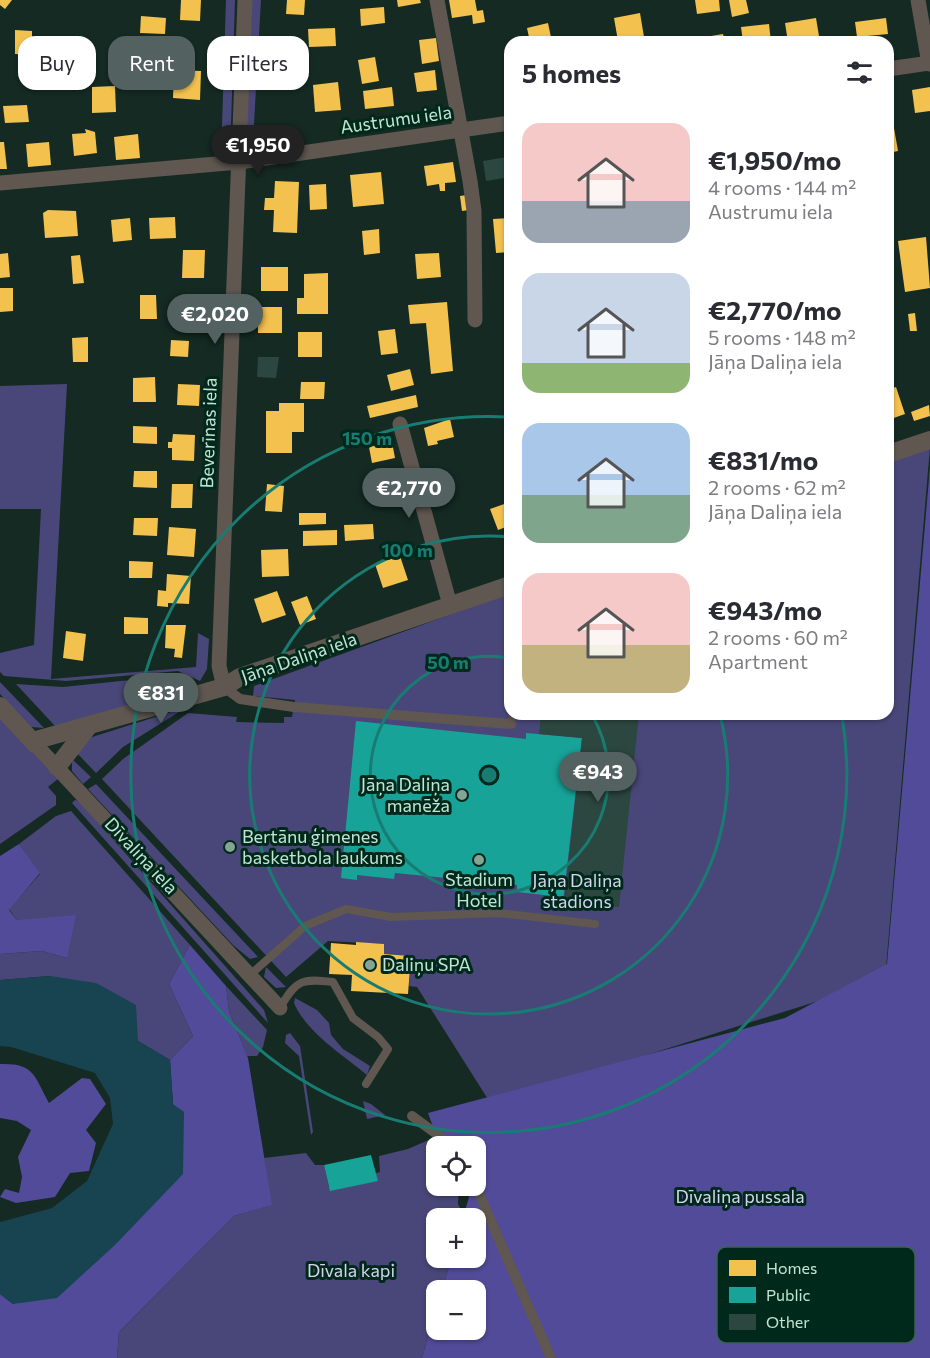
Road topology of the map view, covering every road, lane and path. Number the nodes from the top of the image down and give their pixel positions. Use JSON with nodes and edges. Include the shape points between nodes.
{"nodes":[{"id":1,"x":245,"y":0,"type":"edge"},
{"id":2,"x":437,"y":0,"type":"edge"},
{"id":3,"x":918,"y":0,"type":"edge"},
{"id":4,"x":929,"y":64,"type":"edge"},
{"id":5,"x":894,"y":68,"type":"edge"},
{"id":6,"x":504,"y":124,"type":"edge"},
{"id":7,"x":459,"y":131,"type":"junction"},
{"id":8,"x":239,"y":162,"type":"junction"},
{"id":9,"x":0,"y":183,"type":"edge"},
{"id":10,"x":475,"y":320,"type":"dead end"},
{"id":11,"x":400,"y":424,"type":"dead end"},
{"id":12,"x":930,"y":440,"type":"edge"},
{"id":13,"x":894,"y":452,"type":"edge"},
{"id":14,"x":504,"y":587,"type":"edge"},
{"id":15,"x":450,"y":605,"type":"junction"},
{"id":16,"x":224,"y":687,"type":"junction"},
{"id":17,"x":0,"y":706,"type":"edge"},
{"id":18,"x":504,"y":719,"type":"edge"},
{"id":19,"x":88,"y":727,"type":"junction"},
{"id":20,"x":34,"y":742,"type":"junction"},
{"id":21,"x":57,"y":767,"type":"junction"},
{"id":22,"x":595,"y":924,"type":"dead end"},
{"id":23,"x":251,"y":975,"type":"junction"},
{"id":24,"x":280,"y":1008,"type":"joint"},
{"id":25,"x":366,"y":1084,"type":"dead end"},
{"id":26,"x":412,"y":1116,"type":"dead end"},
{"id":27,"x":439,"y":1136,"type":"edge"},
{"id":28,"x":480,"y":1196,"type":"edge"},
{"id":29,"x":552,"y":1358,"type":"edge"}],
"edges":[{"from":1,"to":8,"type":"street","name":"Beverīnas iela"},
{"from":2,"to":7,"type":"street"},
{"from":3,"to":4,"type":"street"},
{"from":4,"to":5,"type":"street"},
{"from":6,"to":7,"type":"street","name":"Austrumu iela"},
{"from":7,"to":8,"type":"street","name":"Austrumu iela"},
{"from":7,"to":10,"type":"street","via":[[474,211]]},
{"from":8,"to":9,"type":"street","name":"Austrumu iela"},
{"from":8,"to":16,"type":"street","name":"Beverīnas iela","via":[[219,666]]},
{"from":11,"to":15,"type":"street"},
{"from":12,"to":13,"type":"street"},
{"from":14,"to":15,"type":"street","name":"Jāņa Daliņa iela"},
{"from":15,"to":16,"type":"street","name":"Jāņa Daliņa iela","via":[[240,678]]},
{"from":16,"to":18,"type":"street","via":[[240,699],[294,707]]},
{"from":16,"to":19,"type":"street","name":"Jāņa Daliņa iela"},
{"from":17,"to":20,"type":"street","name":"Dīvaliņa iela"},
{"from":19,"to":20,"type":"street","name":"Jāņa Daliņa iela"},
{"from":19,"to":21,"type":"street"},
{"from":20,"to":21,"type":"street","name":"Dīvaliņa iela"},
{"from":21,"to":23,"type":"street","name":"Dīvaliņa iela"},
{"from":22,"to":23,"type":"lane","via":[[473,912],[391,917],[346,909],[305,926]]},
{"from":23,"to":24,"type":"street","name":"Dīvaliņa iela"},
{"from":24,"to":25,"type":"lane","via":[[291,988],[308,979],[333,982],[353,1018],[388,1049]]},
{"from":26,"to":27,"type":"street"},
{"from":28,"to":29,"type":"street"}]}
